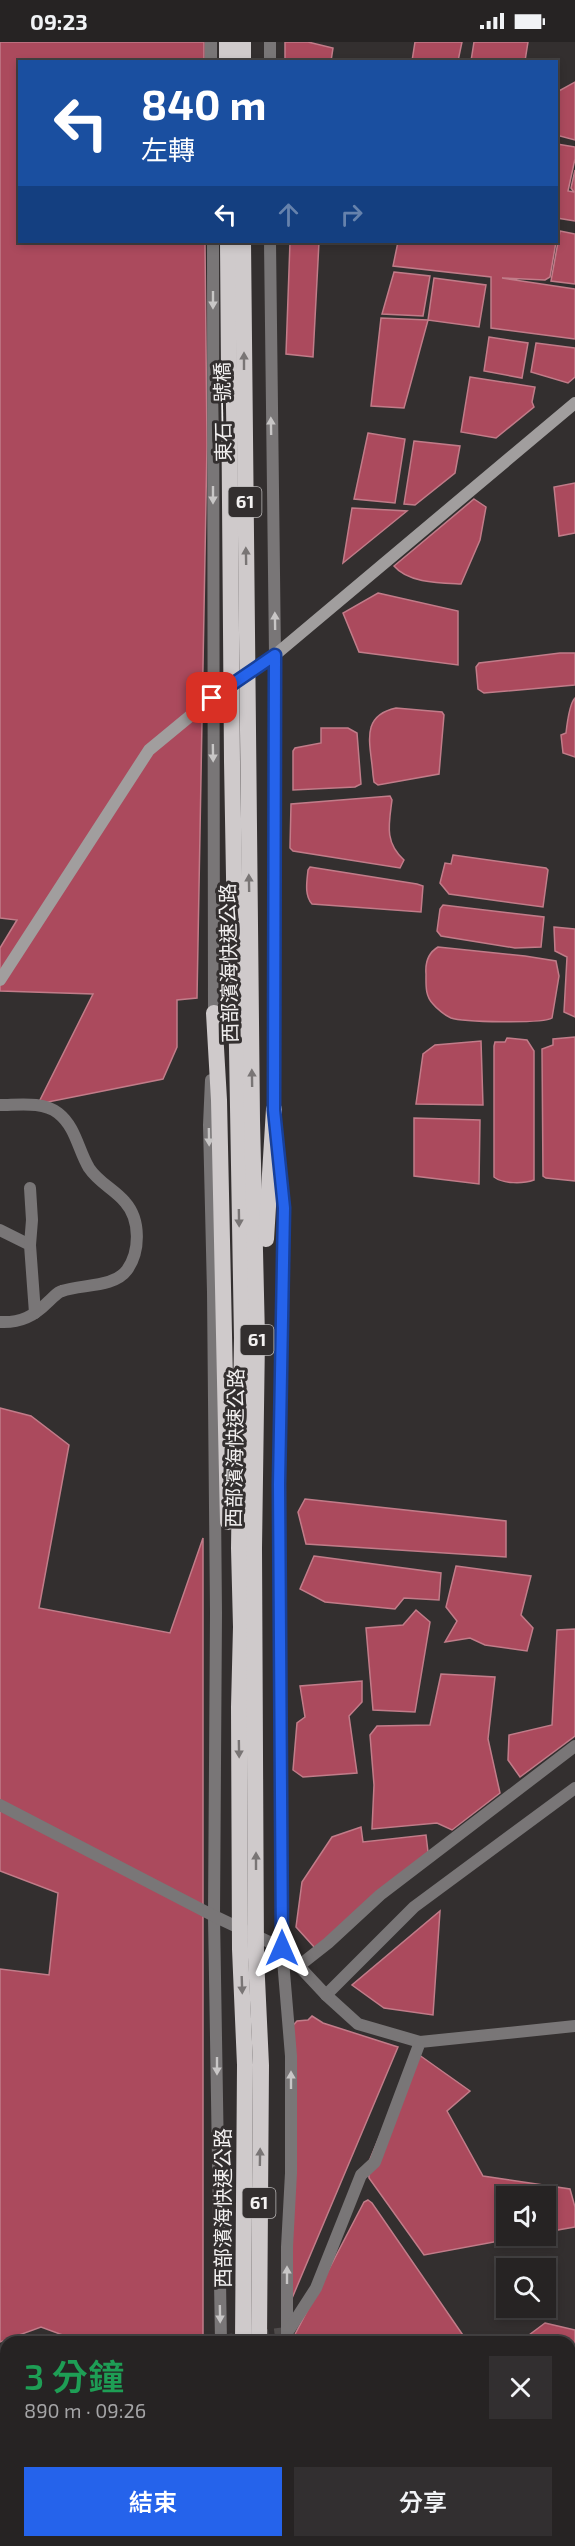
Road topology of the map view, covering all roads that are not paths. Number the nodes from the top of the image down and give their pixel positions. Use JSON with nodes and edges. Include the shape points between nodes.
{"nodes":[{"id":1,"x":211,"y":42,"type":"edge"},
{"id":2,"x":227,"y":42,"type":"edge"},
{"id":3,"x":243,"y":42,"type":"edge"},
{"id":4,"x":270,"y":42,"type":"edge"},
{"id":5,"x":211,"y":60,"type":"edge"},
{"id":6,"x":227,"y":60,"type":"edge"},
{"id":7,"x":243,"y":60,"type":"edge"},
{"id":8,"x":270,"y":60,"type":"edge"},
{"id":9,"x":213,"y":243,"type":"edge"},
{"id":10,"x":228,"y":243,"type":"edge"},
{"id":11,"x":243,"y":243,"type":"edge"},
{"id":12,"x":270,"y":243,"type":"edge"},
{"id":13,"x":575,"y":403,"type":"edge"},
{"id":14,"x":275,"y":655,"type":"junction"},
{"id":15,"x":212,"y":698,"type":"junction"},
{"id":16,"x":240,"y":761,"type":"junction"},
{"id":17,"x":0,"y":980,"type":"edge"},
{"id":18,"x":214,"y":1013,"type":"junction"},
{"id":19,"x":0,"y":1105,"type":"edge"},
{"id":20,"x":274,"y":1110,"type":"junction"},
{"id":21,"x":30,"y":1188,"type":"dead end"},
{"id":22,"x":0,"y":1230,"type":"edge"},
{"id":23,"x":30,"y":1245,"type":"junction"},
{"id":24,"x":35,"y":1313,"type":"junction"},
{"id":25,"x":0,"y":1322,"type":"edge"},
{"id":26,"x":247,"y":1708,"type":"junction"},
{"id":27,"x":575,"y":1746,"type":"edge"},
{"id":28,"x":575,"y":1788,"type":"edge"},
{"id":29,"x":0,"y":1805,"type":"edge"},
{"id":30,"x":214,"y":1916,"type":"junction"},
{"id":31,"x":282,"y":1948,"type":"junction"},
{"id":32,"x":302,"y":1967,"type":"junction"},
{"id":33,"x":323,"y":1992,"type":"junction"},
{"id":34,"x":575,"y":2026,"type":"edge"},
{"id":35,"x":420,"y":2042,"type":"junction"},
{"id":36,"x":221,"y":2336,"type":"edge"},
{"id":37,"x":243,"y":2336,"type":"edge"},
{"id":38,"x":259,"y":2336,"type":"edge"},
{"id":39,"x":287,"y":2336,"type":"edge"},
{"id":40,"x":288,"y":2336,"type":"edge"}],
"edges":[{"from":1,"to":5,"type":"street"},
{"from":2,"to":6,"type":"highway"},
{"from":3,"to":7,"type":"highway"},
{"from":4,"to":8,"type":"street"},
{"from":9,"to":15,"type":"street","one_way":true},
{"from":10,"to":16,"type":"highway","name":"東石一號橋","number":"61"},
{"from":16,"to":11,"type":"highway","name":"東石一號橋","number":"61","one_way":true},
{"from":14,"to":12,"type":"street","one_way":true},
{"from":13,"to":14,"type":"main road"},
{"from":14,"to":15,"type":"main road"},
{"from":14,"to":20,"type":"street"},
{"from":15,"to":17,"type":"main road","via":[[149,750]]},
{"from":15,"to":18,"type":"street","one_way":true},
{"from":16,"to":26,"type":"highway","name":"西部濱海快速公路","number":"61"},
{"from":18,"to":26,"type":"highway","via":[[222,1179],[232,1635]]},
{"from":18,"to":30,"type":"street","one_way":true,"via":[[209,1125],[216,1613]]},
{"from":19,"to":24,"type":"street","via":[[42,1106],[57,1112],[68,1123],[98,1181],[126,1202],[137,1233],[135,1254],[126,1272],[115,1279],[60,1291]]},
{"from":20,"to":26,"type":"highway","via":[[266,1227],[265,1539]]},
{"from":20,"to":31,"type":"street","via":[[284,1208],[279,1484]]},
{"from":21,"to":23,"type":"street"},
{"from":22,"to":23,"type":"street"},
{"from":23,"to":24,"type":"street"},
{"from":24,"to":25,"type":"street","via":[[22,1321]]},
{"from":26,"to":37,"type":"highway","name":"西部濱海快速公路","number":"61","one_way":true,"via":[[240,1911],[245,2075]]},
{"from":38,"to":26,"type":"highway","name":"西部濱海快速公路","number":"61","one_way":true,"via":[[261,2065]]},
{"from":27,"to":32,"type":"street","via":[[380,1895]]},
{"from":28,"to":33,"type":"street","via":[[414,1907]]},
{"from":29,"to":30,"type":"street"},
{"from":30,"to":31,"type":"street"},
{"from":30,"to":36,"type":"street","one_way":true},
{"from":31,"to":32,"type":"street"},
{"from":39,"to":31,"type":"street","one_way":true,"via":[[290,2044]]},
{"from":32,"to":33,"type":"street"},
{"from":33,"to":35,"type":"street","via":[[358,2024]]},
{"from":34,"to":35,"type":"street"},
{"from":35,"to":40,"type":"street","via":[[375,2162],[361,2175],[315,2288]]}]}
